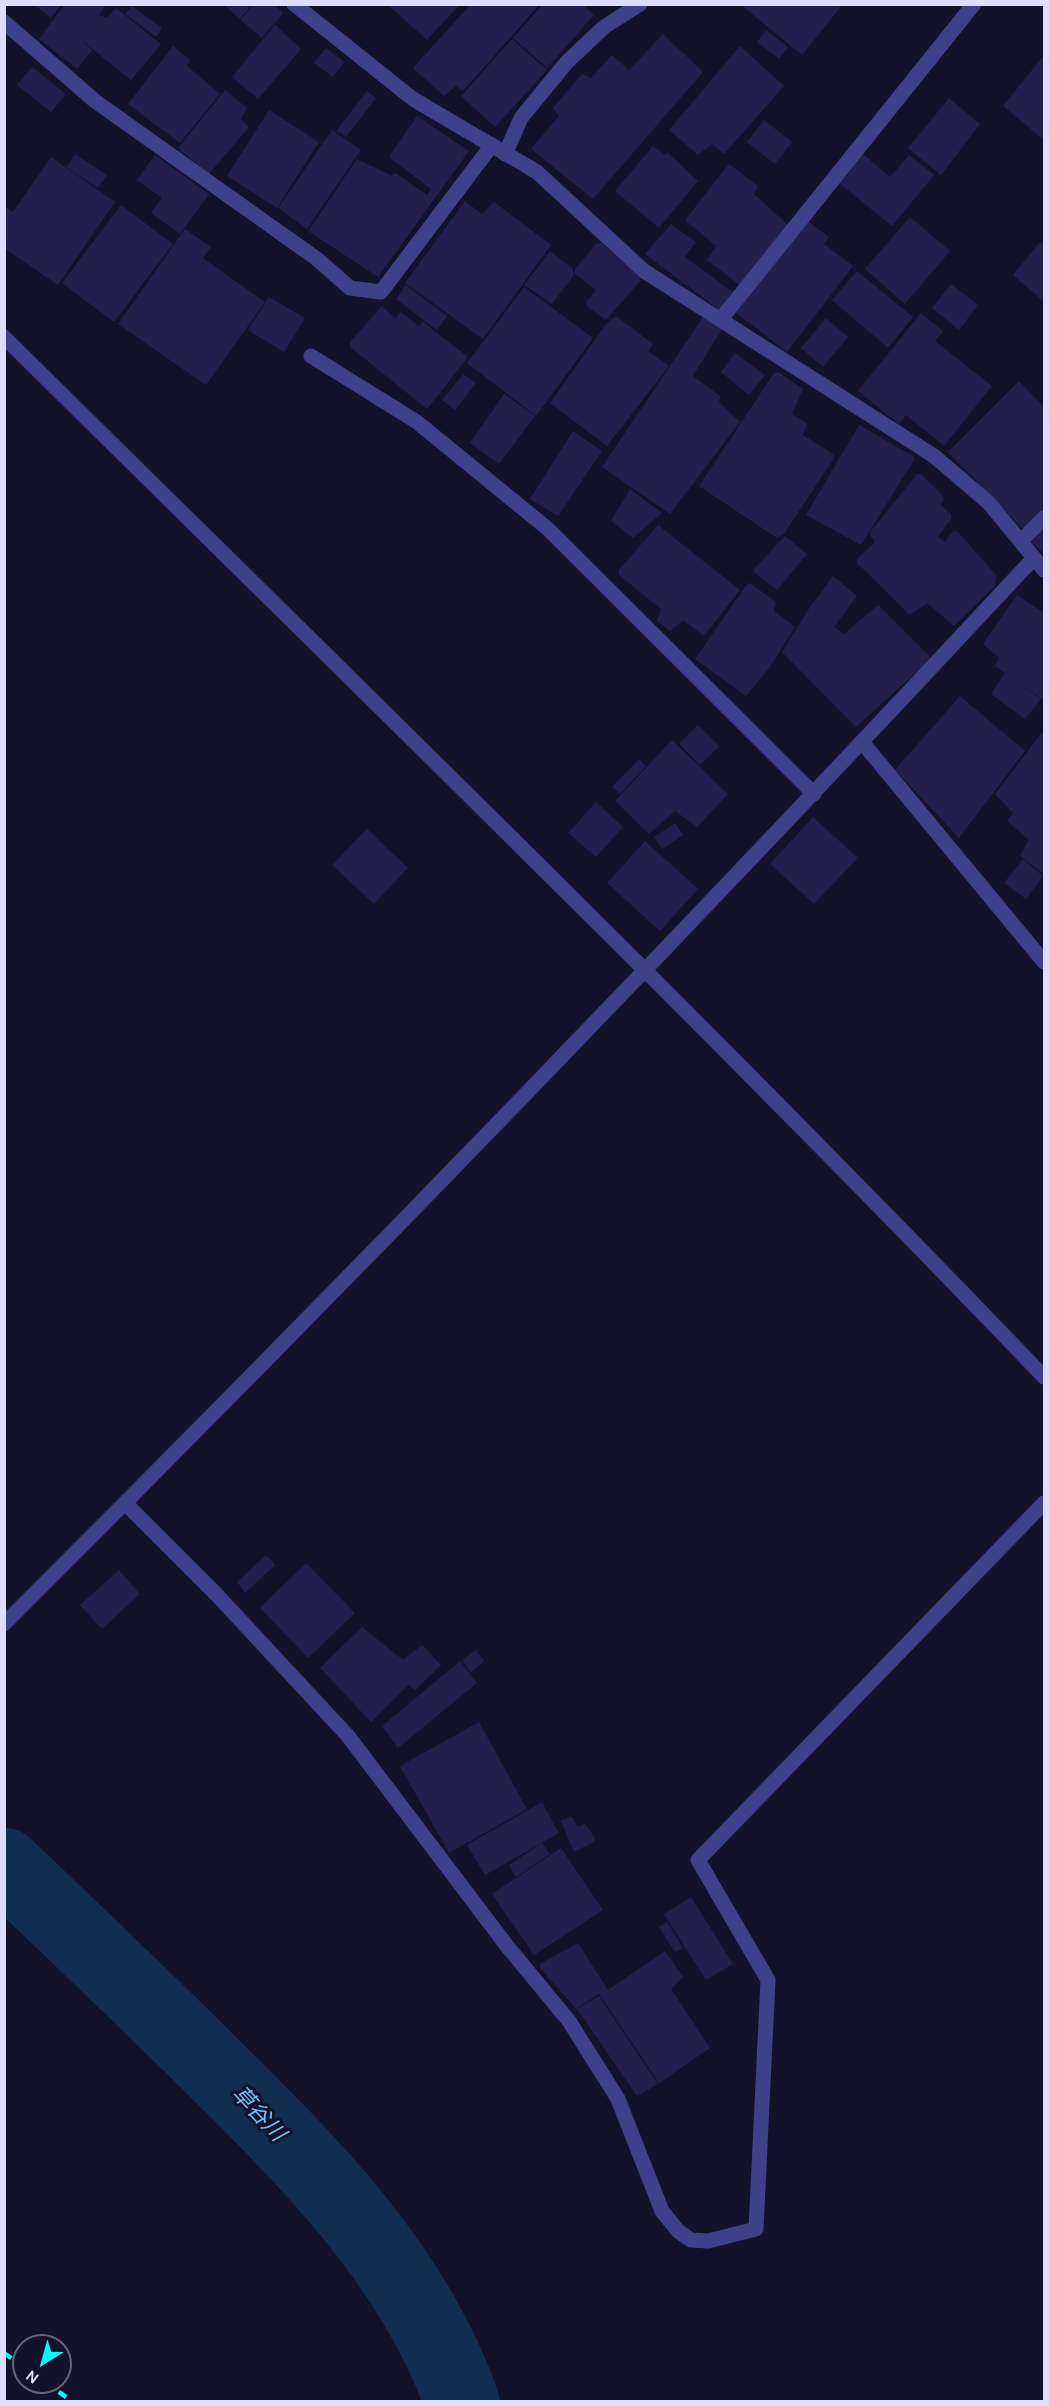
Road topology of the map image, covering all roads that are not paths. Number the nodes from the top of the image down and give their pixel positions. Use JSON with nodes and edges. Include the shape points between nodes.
{"nodes":[{"id":1,"x":294,"y":4,"type":"edge"},
{"id":2,"x":640,"y":4,"type":"edge"},
{"id":3,"x":974,"y":4,"type":"edge"},
{"id":4,"x":4,"y":22,"type":"edge"},
{"id":5,"x":492,"y":145,"type":"junction"},
{"id":6,"x":505,"y":154,"type":"junction"},
{"id":7,"x":720,"y":319,"type":"junction"},
{"id":8,"x":4,"y":337,"type":"edge"},
{"id":9,"x":311,"y":356,"type":"dead end"},
{"id":10,"x":1044,"y":518,"type":"edge"},
{"id":11,"x":1021,"y":541,"type":"junction"},
{"id":12,"x":1039,"y":564,"type":"edge"},
{"id":13,"x":862,"y":742,"type":"junction"},
{"id":14,"x":814,"y":794,"type":"junction"},
{"id":15,"x":1044,"y":962,"type":"edge"},
{"id":16,"x":646,"y":970,"type":"junction"},
{"id":17,"x":1044,"y":1377,"type":"edge"},
{"id":18,"x":125,"y":1503,"type":"junction"},
{"id":19,"x":1044,"y":1503,"type":"edge"},
{"id":20,"x":4,"y":1624,"type":"edge"}],
"edges":[{"from":1,"to":5,"type":"street","via":[[413,99]]},
{"from":2,"to":6,"type":"street","via":[[604,27],[566,63],[521,118]]},
{"from":3,"to":7,"type":"street"},
{"from":4,"to":5,"type":"street","via":[[95,101],[317,259],[350,288],[381,292]]},
{"from":5,"to":6,"type":"street"},
{"from":6,"to":7,"type":"street","via":[[537,172],[644,271]]},
{"from":7,"to":11,"type":"street","via":[[934,456],[989,503]]},
{"from":8,"to":16,"type":"street"},
{"from":9,"to":14,"type":"street","via":[[417,422],[548,529]]},
{"from":10,"to":11,"type":"street"},
{"from":11,"to":12,"type":"street"},
{"from":12,"to":13,"type":"street"},
{"from":13,"to":14,"type":"street"},
{"from":13,"to":15,"type":"street"},
{"from":14,"to":16,"type":"street"},
{"from":16,"to":17,"type":"street"},
{"from":16,"to":18,"type":"street"},
{"from":18,"to":19,"type":"street","via":[[348,1736],[507,1946],[569,2021],[618,2099],[662,2211],[691,2240],[708,2241],[756,2229],[768,1980],[698,1860]]},
{"from":18,"to":20,"type":"street"}]}
